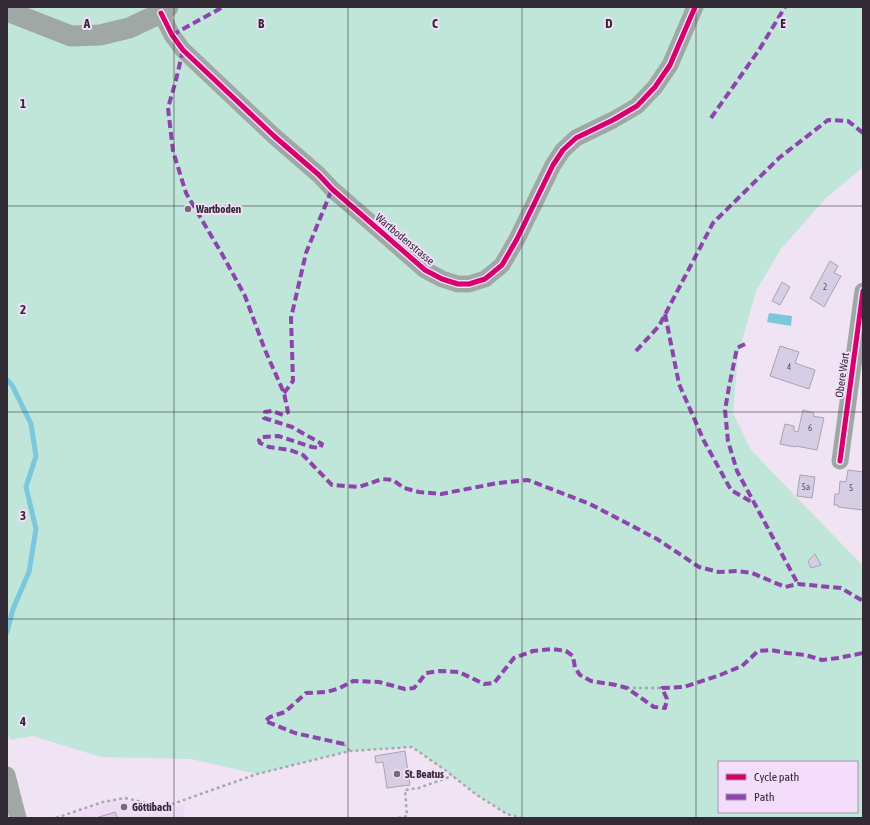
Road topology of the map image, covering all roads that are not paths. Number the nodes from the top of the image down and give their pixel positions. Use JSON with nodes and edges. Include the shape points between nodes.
{"nodes":[{"id":1,"x":696,"y":7,"type":"edge"},
{"id":2,"x":164,"y":10,"type":"edge"},
{"id":3,"x":7,"y":11,"type":"edge"},
{"id":4,"x":863,"y":292,"type":"edge"},
{"id":5,"x":840,"y":461,"type":"dead end"},
{"id":6,"x":7,"y":775,"type":"edge"},
{"id":7,"x":18,"y":818,"type":"edge"}],
"edges":[{"from":1,"to":2,"type":"street","name":"Wartbodenstrasse","via":[[670,65],[655,88],[637,106],[576,138],[563,150],[553,164],[502,265],[485,279],[469,284],[458,284],[442,279],[425,270],[332,189],[183,50],[172,35]]},
{"from":2,"to":3,"type":"street","via":[[129,28],[100,35],[71,36]]},
{"from":4,"to":5,"type":"street","name":"Obere Wart"},
{"from":6,"to":7,"type":"street"}]}
